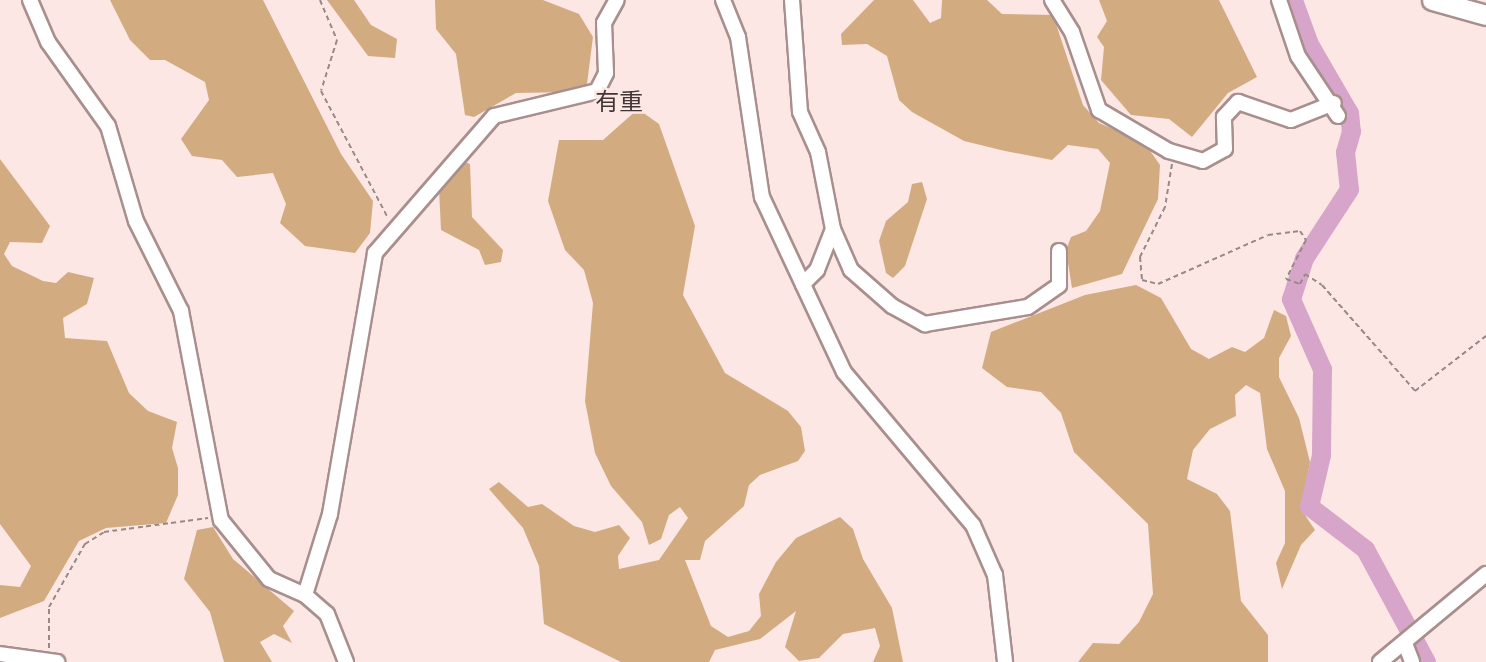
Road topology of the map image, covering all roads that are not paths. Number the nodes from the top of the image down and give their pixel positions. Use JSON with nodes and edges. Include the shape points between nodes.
{"nodes":[{"id":1,"x":30,"y":0,"type":"edge"},
{"id":2,"x":617,"y":0,"type":"edge"},
{"id":3,"x":723,"y":0,"type":"edge"},
{"id":4,"x":792,"y":0,"type":"edge"},
{"id":5,"x":1052,"y":0,"type":"edge"},
{"id":6,"x":1279,"y":0,"type":"edge"},
{"id":7,"x":1432,"y":0,"type":"edge"},
{"id":8,"x":1486,"y":15,"type":"edge"},
{"id":9,"x":833,"y":229,"type":"junction"},
{"id":10,"x":1059,"y":251,"type":"dead end"},
{"id":11,"x":803,"y":284,"type":"junction"},
{"id":12,"x":1486,"y":574,"type":"edge"},
{"id":13,"x":305,"y":595,"type":"junction"},
{"id":14,"x":1412,"y":641,"type":"junction"},
{"id":15,"x":0,"y":654,"type":"edge"},
{"id":16,"x":51,"y":661,"type":"edge"},
{"id":17,"x":346,"y":662,"type":"edge"},
{"id":18,"x":1004,"y":662,"type":"edge"},
{"id":19,"x":1380,"y":662,"type":"edge"},
{"id":20,"x":1412,"y":662,"type":"edge"}],
"edges":[{"from":1,"to":13,"type":"street","via":[[48,42],[108,126],[136,221],[181,311],[218,513],[260,571]]},
{"from":2,"to":13,"type":"street","via":[[604,23],[606,73],[597,91],[494,116],[394,228],[367,273],[358,366],[330,514]]},
{"from":3,"to":11,"type":"street","via":[[738,37],[758,183]]},
{"from":4,"to":9,"type":"street","via":[[800,112],[818,152]]},
{"from":5,"to":6,"type":"street","via":[[1072,32],[1099,110],[1170,151],[1203,161],[1224,149],[1224,117],[1237,102],[1291,120],[1336,109],[1298,56]]},
{"from":7,"to":8,"type":"main road"},
{"from":9,"to":10,"type":"street","via":[[850,270],[892,306],[925,324],[1028,307],[1059,285]]},
{"from":9,"to":11,"type":"street","via":[[817,270]]},
{"from":11,"to":18,"type":"street","via":[[844,372],[973,526],[995,575]]},
{"from":12,"to":14,"type":"street"},
{"from":13,"to":17,"type":"street","via":[[327,614]]},
{"from":14,"to":19,"type":"street"},
{"from":14,"to":20,"type":"street"},
{"from":15,"to":16,"type":"street"}]}
